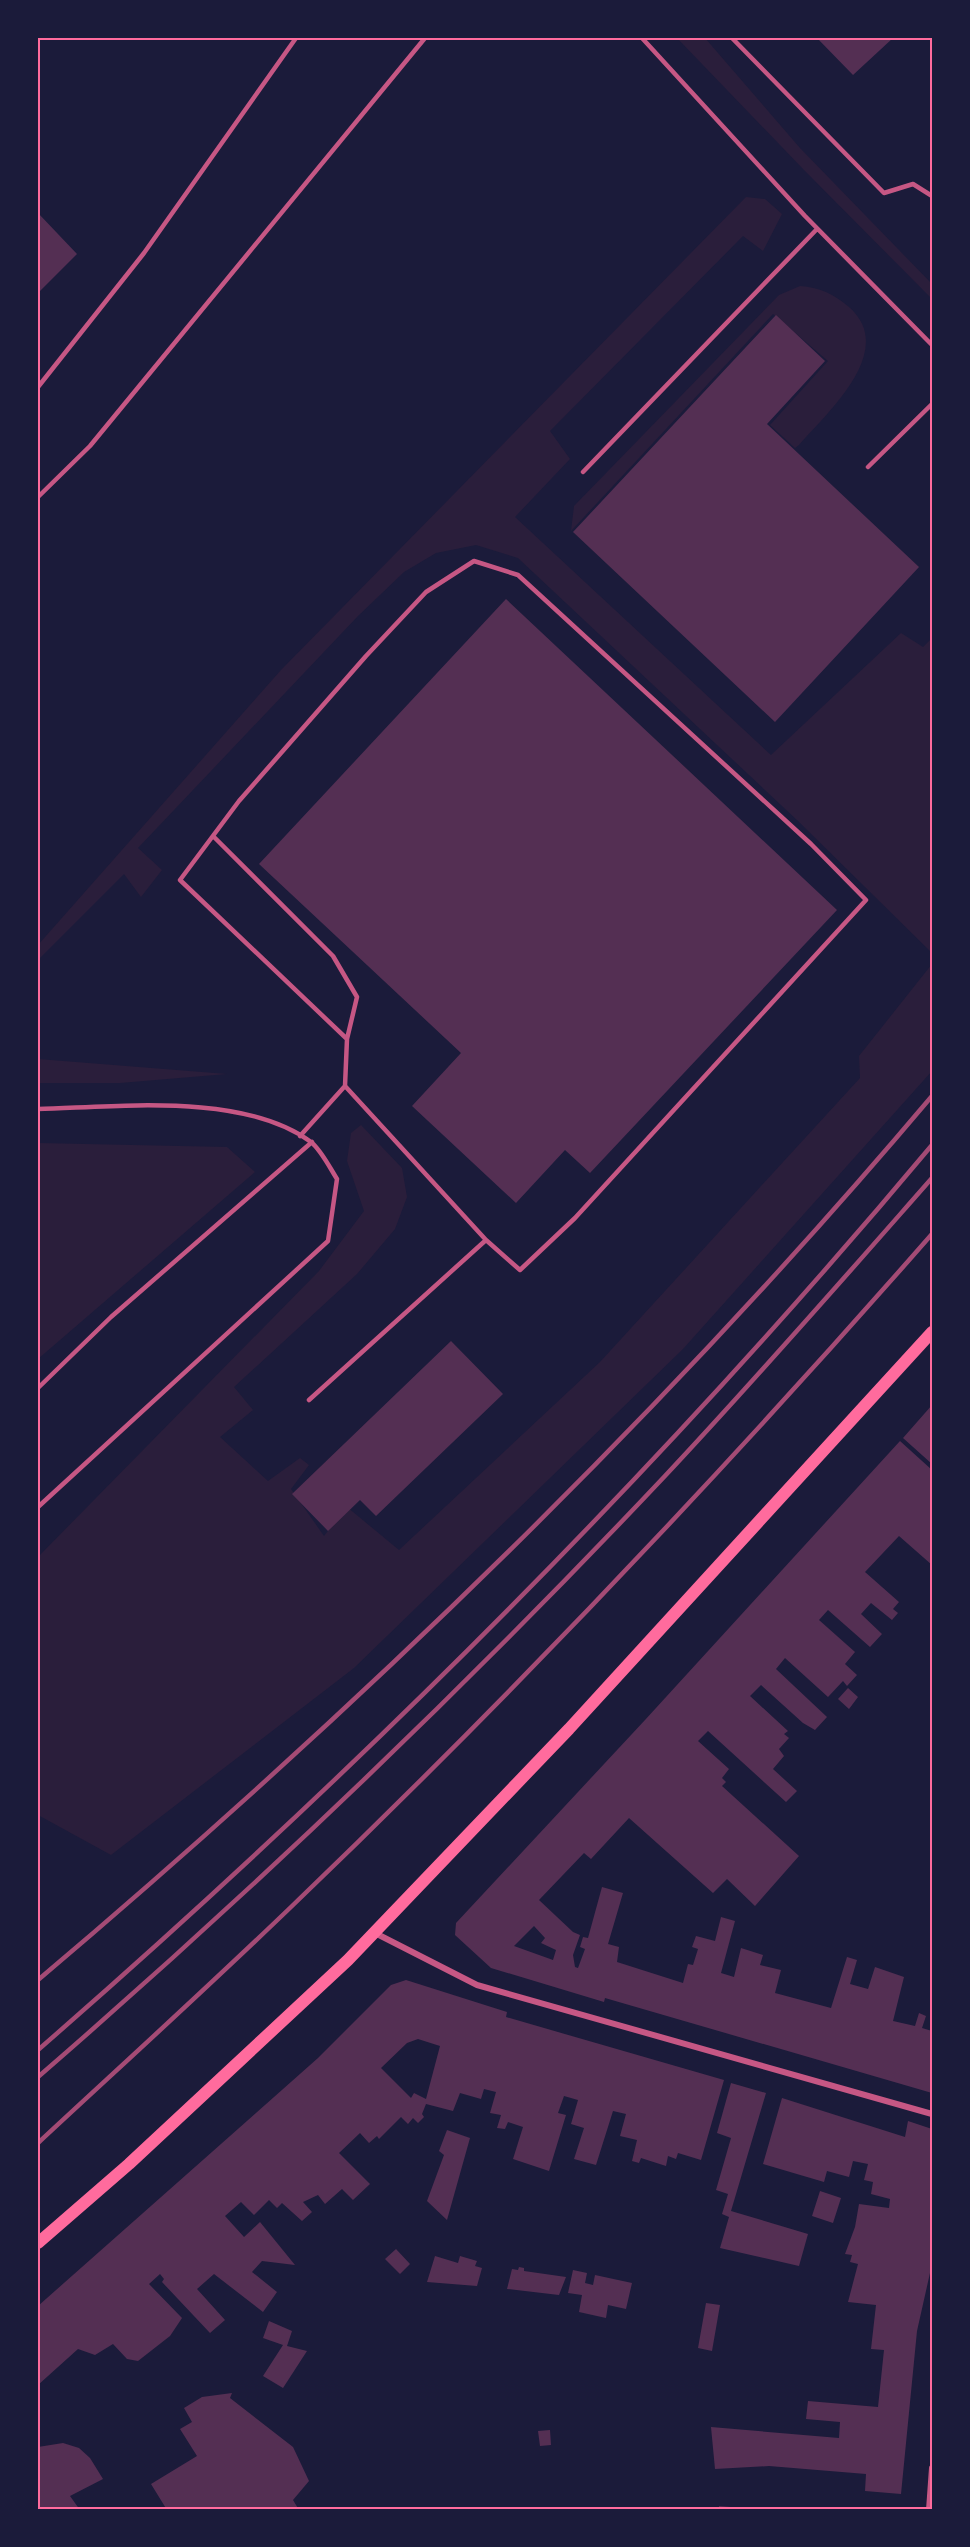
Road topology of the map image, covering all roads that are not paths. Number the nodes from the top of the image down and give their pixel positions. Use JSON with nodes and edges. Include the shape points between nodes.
{"nodes":[{"id":1,"x":296,"y":38,"type":"edge"},
{"id":2,"x":425,"y":38,"type":"edge"},
{"id":3,"x":642,"y":38,"type":"edge"},
{"id":4,"x":732,"y":38,"type":"edge"},
{"id":5,"x":933,"y":196,"type":"edge"},
{"id":6,"x":818,"y":229,"type":"junction"},
{"id":7,"x":933,"y":345,"type":"edge"},
{"id":8,"x":38,"y":387,"type":"edge"},
{"id":9,"x":933,"y":404,"type":"edge"},
{"id":10,"x":868,"y":467,"type":"dead end"},
{"id":11,"x":583,"y":472,"type":"dead end"},
{"id":12,"x":38,"y":497,"type":"edge"},
{"id":13,"x":213,"y":836,"type":"junction"},
{"id":14,"x":346,"y":1039,"type":"junction"},
{"id":15,"x":345,"y":1086,"type":"junction"},
{"id":16,"x":38,"y":1109,"type":"edge"},
{"id":17,"x":300,"y":1136,"type":"junction"},
{"id":18,"x":312,"y":1142,"type":"junction"},
{"id":19,"x":486,"y":1240,"type":"junction"},
{"id":20,"x":933,"y":1332,"type":"edge"},
{"id":21,"x":38,"y":1388,"type":"edge"},
{"id":22,"x":309,"y":1400,"type":"dead end"},
{"id":23,"x":38,"y":1508,"type":"edge"},
{"id":24,"x":375,"y":1933,"type":"junction"},
{"id":25,"x":933,"y":2114,"type":"edge"},
{"id":26,"x":38,"y":2243,"type":"edge"},
{"id":27,"x":933,"y":2468,"type":"edge"},
{"id":28,"x":929,"y":2510,"type":"edge"}],
"edges":[{"from":1,"to":8,"type":"lane","via":[[144,253]]},
{"from":2,"to":12,"type":"lane","via":[[90,446]]},
{"from":3,"to":6,"type":"lane"},
{"from":4,"to":5,"type":"lane","via":[[884,193],[913,184]]},
{"from":6,"to":7,"type":"lane"},
{"from":6,"to":11,"type":"lane"},
{"from":9,"to":10,"type":"lane"},
{"from":13,"to":14,"type":"lane","via":[[333,956],[357,997]]},
{"from":13,"to":14,"type":"lane","via":[[180,880]]},
{"from":13,"to":19,"type":"lane","via":[[239,801],[426,592],[474,561],[518,575],[811,844],[866,900],[575,1218],[520,1270]]},
{"from":14,"to":15,"type":"lane"},
{"from":15,"to":17,"type":"lane"},
{"from":15,"to":19,"type":"lane"},
{"from":16,"to":17,"type":"lane","via":[[189,1106],[258,1116]]},
{"from":17,"to":18,"type":"lane"},
{"from":18,"to":21,"type":"lane","via":[[111,1317]]},
{"from":18,"to":23,"type":"lane","via":[[338,1179],[328,1241]]},
{"from":19,"to":22,"type":"lane"},
{"from":20,"to":24,"type":"main road","via":[[569,1729]]},
{"from":24,"to":25,"type":"street","via":[[477,1984]]},
{"from":24,"to":26,"type":"main road","via":[[129,2164]]},
{"from":27,"to":28,"type":"street"}]}
